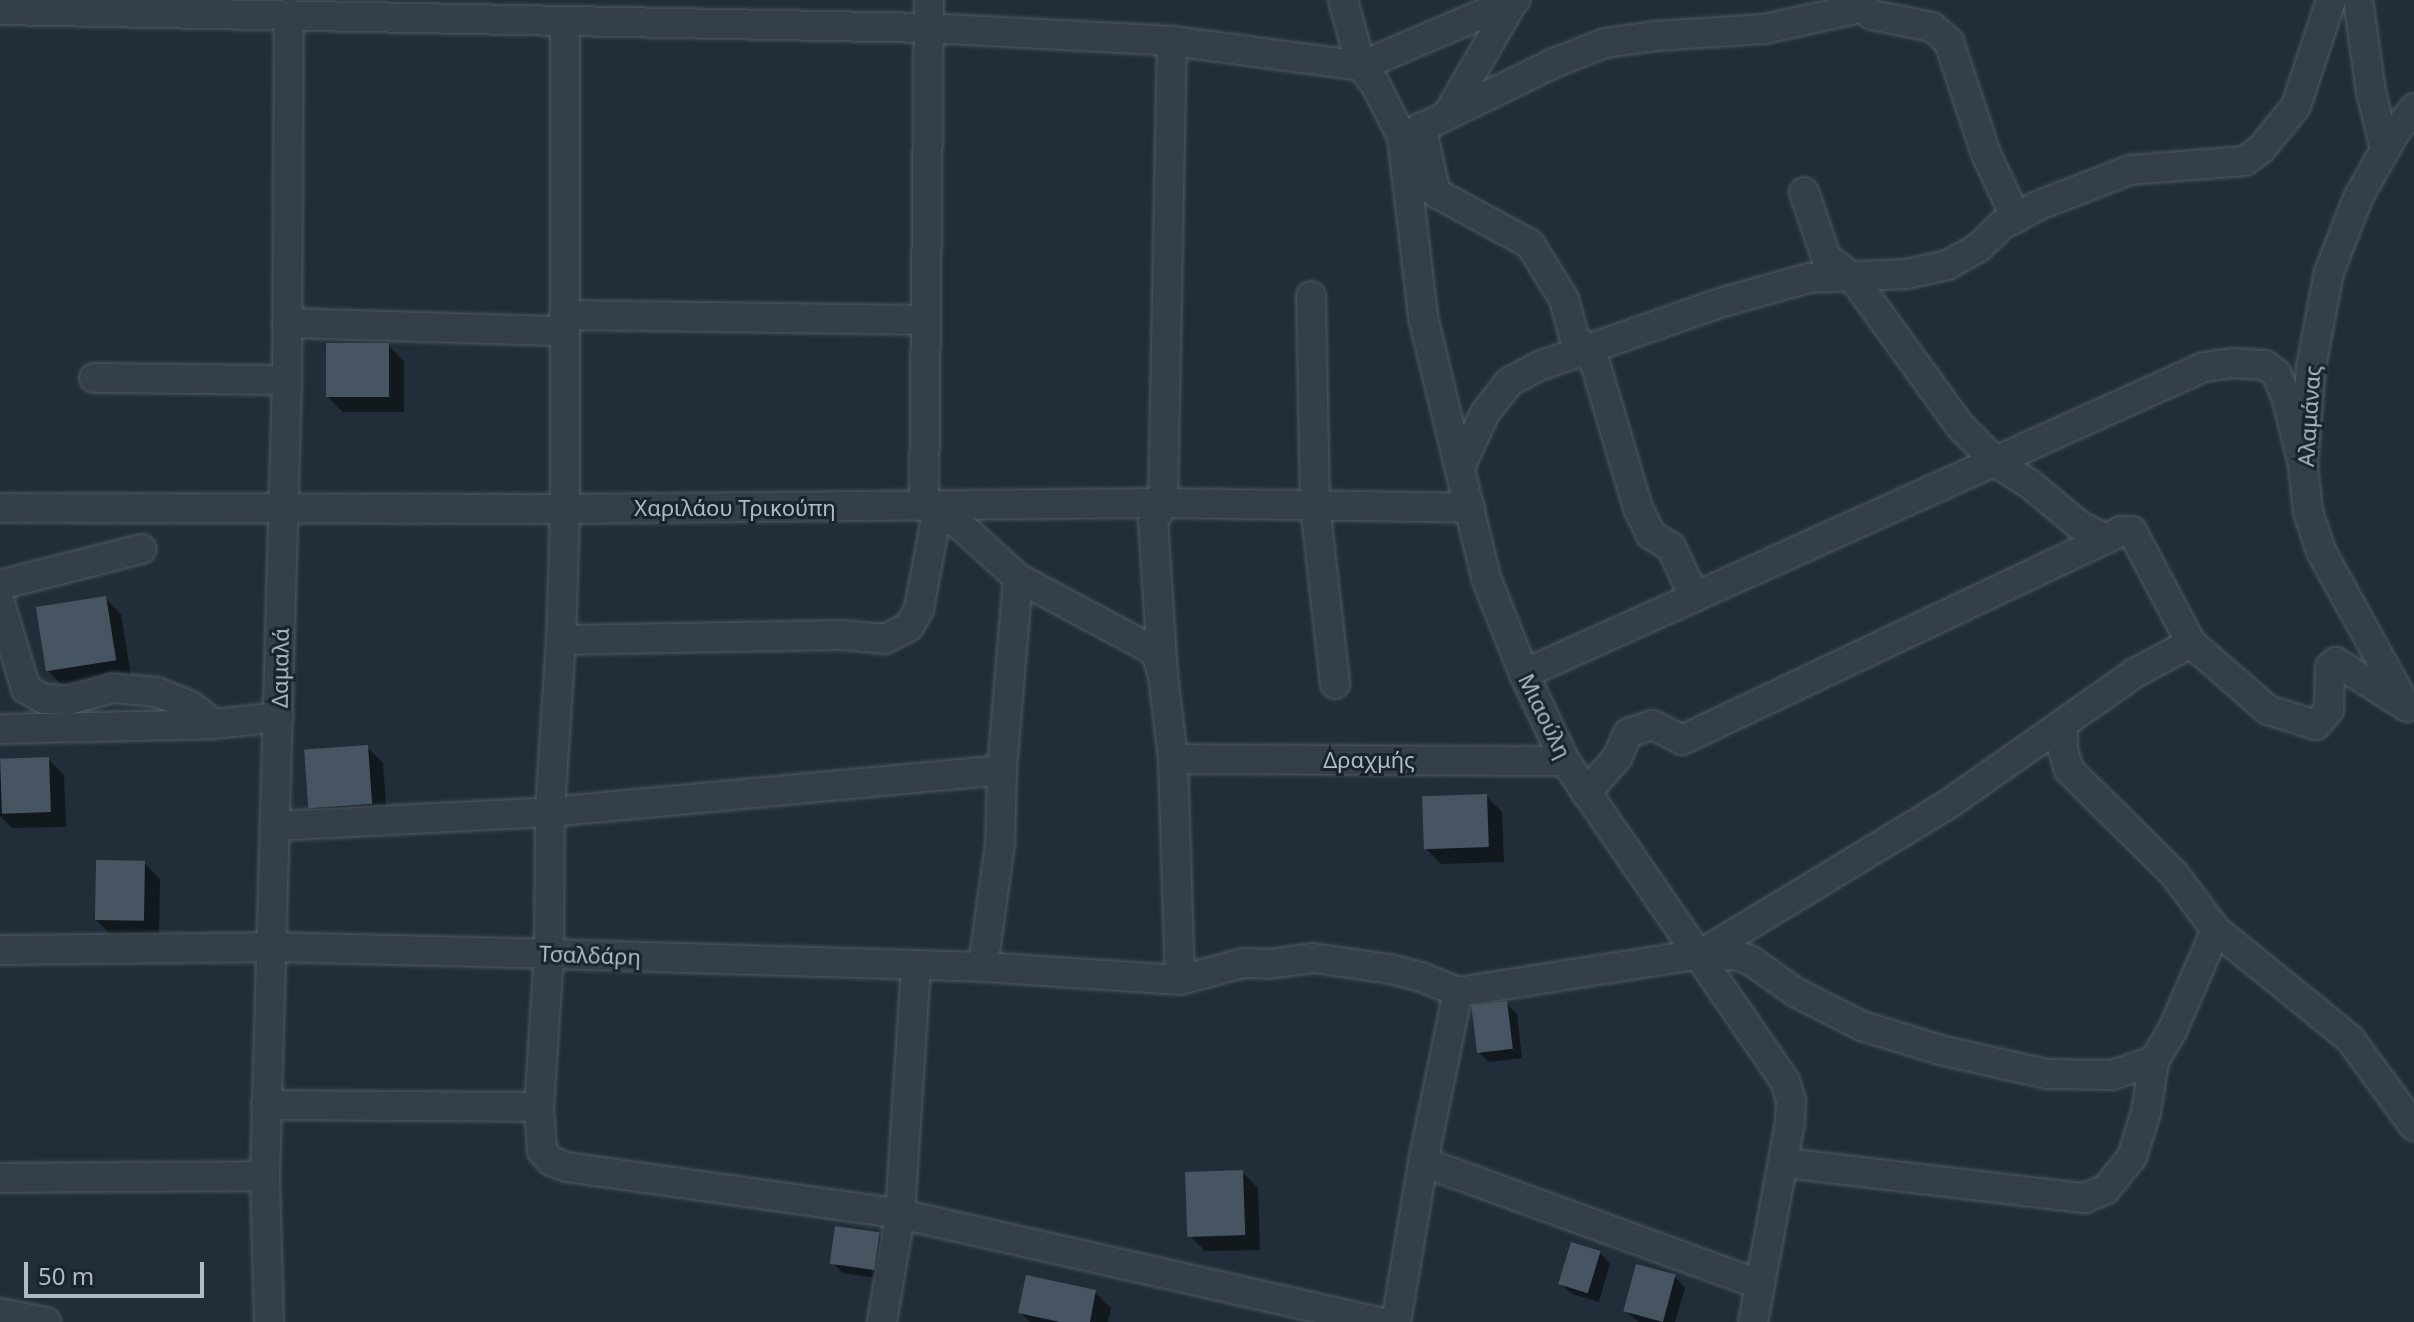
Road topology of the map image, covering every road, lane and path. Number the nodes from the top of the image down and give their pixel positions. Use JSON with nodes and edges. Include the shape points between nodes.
{"nodes":[{"id":1,"x":1343,"y":0,"type":"edge"},
{"id":2,"x":1514,"y":0,"type":"edge"},
{"id":3,"x":2331,"y":0,"type":"edge"},
{"id":4,"x":2358,"y":0,"type":"edge"},
{"id":5,"x":1857,"y":4,"type":"edge"},
{"id":6,"x":0,"y":10,"type":"edge"},
{"id":7,"x":289,"y":13,"type":"junction"},
{"id":8,"x":928,"y":14,"type":"edge"},
{"id":9,"x":565,"y":22,"type":"junction"},
{"id":10,"x":1172,"y":41,"type":"junction"},
{"id":11,"x":1361,"y":66,"type":"junction"},
{"id":12,"x":2414,"y":108,"type":"edge"},
{"id":13,"x":1449,"y":112,"type":"junction"},
{"id":14,"x":1412,"y":132,"type":"junction"},
{"id":15,"x":2385,"y":149,"type":"junction"},
{"id":16,"x":1804,"y":192,"type":"dead end"},
{"id":17,"x":2016,"y":218,"type":"junction"},
{"id":18,"x":1853,"y":278,"type":"junction"},
{"id":19,"x":1311,"y":296,"type":"dead end"},
{"id":20,"x":925,"y":320,"type":"junction"},
{"id":21,"x":287,"y":323,"type":"junction"},
{"id":22,"x":564,"y":323,"type":"junction"},
{"id":23,"x":1585,"y":351,"type":"junction"},
{"id":24,"x":94,"y":378,"type":"dead end"},
{"id":25,"x":287,"y":380,"type":"junction"},
{"id":26,"x":1997,"y":463,"type":"junction"},
{"id":27,"x":2303,"y":465,"type":"junction"},
{"id":28,"x":1460,"y":467,"type":"junction"},
{"id":29,"x":1163,"y":503,"type":"junction"},
{"id":30,"x":1315,"y":505,"type":"junction"},
{"id":31,"x":0,"y":508,"type":"edge"},
{"id":32,"x":283,"y":508,"type":"junction"},
{"id":33,"x":1470,"y":508,"type":"junction"},
{"id":34,"x":565,"y":509,"type":"junction"},
{"id":35,"x":931,"y":510,"type":"junction"},
{"id":36,"x":2106,"y":539,"type":"junction"},
{"id":37,"x":141,"y":549,"type":"dead end"},
{"id":38,"x":1018,"y":578,"type":"junction"},
{"id":39,"x":0,"y":585,"type":"edge"},
{"id":40,"x":1694,"y":596,"type":"junction"},
{"id":41,"x":0,"y":603,"type":"edge"},
{"id":42,"x":561,"y":640,"type":"junction"},
{"id":43,"x":2191,"y":643,"type":"junction"},
{"id":44,"x":1524,"y":674,"type":"junction"},
{"id":45,"x":1163,"y":675,"type":"junction"},
{"id":46,"x":1335,"y":684,"type":"dead end"},
{"id":47,"x":2410,"y":714,"type":"edge"},
{"id":48,"x":279,"y":717,"type":"junction"},
{"id":49,"x":214,"y":724,"type":"junction"},
{"id":50,"x":2063,"y":724,"type":"junction"},
{"id":51,"x":0,"y":729,"type":"edge"},
{"id":52,"x":1173,"y":759,"type":"junction"},
{"id":53,"x":1565,"y":761,"type":"junction"},
{"id":54,"x":1002,"y":770,"type":"junction"},
{"id":55,"x":1586,"y":793,"type":"junction"},
{"id":56,"x":550,"y":812,"type":"junction"},
{"id":57,"x":275,"y":826,"type":"junction"},
{"id":58,"x":2216,"y":930,"type":"junction"},
{"id":59,"x":270,"y":947,"type":"junction"},
{"id":60,"x":0,"y":950,"type":"edge"},
{"id":61,"x":549,"y":954,"type":"junction"},
{"id":62,"x":1700,"y":954,"type":"junction"},
{"id":63,"x":916,"y":967,"type":"junction"},
{"id":64,"x":983,"y":967,"type":"junction"},
{"id":65,"x":1180,"y":980,"type":"junction"},
{"id":66,"x":1458,"y":992,"type":"junction"},
{"id":67,"x":2154,"y":1061,"type":"junction"},
{"id":68,"x":266,"y":1105,"type":"junction"},
{"id":69,"x":539,"y":1107,"type":"junction"},
{"id":70,"x":2414,"y":1126,"type":"edge"},
{"id":71,"x":1423,"y":1162,"type":"junction"},
{"id":72,"x":1785,"y":1163,"type":"junction"},
{"id":73,"x":265,"y":1176,"type":"junction"},
{"id":74,"x":0,"y":1178,"type":"edge"},
{"id":75,"x":900,"y":1214,"type":"junction"},
{"id":76,"x":1759,"y":1284,"type":"junction"},
{"id":77,"x":0,"y":1313,"type":"edge"},
{"id":78,"x":46,"y":1322,"type":"edge"},
{"id":79,"x":269,"y":1322,"type":"edge"},
{"id":80,"x":882,"y":1322,"type":"edge"},
{"id":81,"x":1379,"y":1322,"type":"edge"},
{"id":82,"x":1396,"y":1322,"type":"edge"},
{"id":83,"x":1753,"y":1322,"type":"edge"}],
"edges":[{"from":1,"to":11,"type":"street","name":"Μιαούλη"},
{"from":2,"to":11,"type":"street"},
{"from":2,"to":13,"type":"street"},
{"from":3,"to":17,"type":"street","via":[[2296,106],[2245,161],[2130,170]]},
{"from":4,"to":15,"type":"street"},
{"from":5,"to":13,"type":"street","via":[[1764,29],[1605,43]]},
{"from":5,"to":17,"type":"street","via":[[1872,15],[1932,27],[1949,42],[1986,154]]},
{"from":6,"to":7,"type":"street"},
{"from":7,"to":9,"type":"street"},
{"from":7,"to":21,"type":"street","name":"Δαμαλά"},
{"from":8,"to":9,"type":"street"},
{"from":8,"to":10,"type":"street"},
{"from":8,"to":20,"type":"street"},
{"from":9,"to":22,"type":"street"},
{"from":10,"to":11,"type":"street"},
{"from":10,"to":29,"type":"street"},
{"from":11,"to":14,"type":"street","name":"Μιαούλη"},
{"from":12,"to":15,"type":"street","name":"Αλαμάνας"},
{"from":13,"to":14,"type":"street"},
{"from":14,"to":23,"type":"street","via":[[1436,193],[1530,244],[1564,299],[1574,336]]},
{"from":14,"to":28,"type":"street","name":"Μιαούλη","via":[[1409,172],[1416,282]]},
{"from":15,"to":27,"type":"street","name":"Αλαμάνας","via":[[2359,196],[2329,272],[2311,367]]},
{"from":16,"to":18,"type":"street","via":[[1826,257]]},
{"from":17,"to":18,"type":"street","via":[[1948,265]]},
{"from":18,"to":23,"type":"street","via":[[1809,278]]},
{"from":18,"to":26,"type":"street","via":[[1961,427]]},
{"from":19,"to":30,"type":"street"},
{"from":20,"to":22,"type":"street"},
{"from":20,"to":35,"type":"street"},
{"from":21,"to":22,"type":"street"},
{"from":21,"to":25,"type":"street","name":"Δαμαλά"},
{"from":22,"to":34,"type":"street"},
{"from":23,"to":28,"type":"street","via":[[1509,382],[1485,413]]},
{"from":23,"to":40,"type":"street","via":[[1595,363],[1638,508],[1651,535],[1671,547]]},
{"from":24,"to":25,"type":"street"},
{"from":25,"to":32,"type":"street","name":"Δαμαλά"},
{"from":26,"to":27,"type":"street","via":[[2187,374],[2234,363],[2265,365],[2276,373]]},
{"from":26,"to":36,"type":"street"},
{"from":26,"to":40,"type":"street"},
{"from":27,"to":47,"type":"street","name":"Αλαμάνας","via":[[2308,512],[2321,551]]},
{"from":28,"to":33,"type":"street","name":"Μιαούλη"},
{"from":29,"to":30,"type":"street","name":"Χαριλάου Τρικούπη"},
{"from":29,"to":35,"type":"street","name":"Χαριλάου Τρικούπη"},
{"from":29,"to":45,"type":"street","via":[[1153,522]]},
{"from":30,"to":33,"type":"street","name":"Χαριλάου Τρικούπη"},
{"from":30,"to":46,"type":"street"},
{"from":31,"to":32,"type":"street","name":"Χαριλάου Τρικούπη"},
{"from":32,"to":34,"type":"street","name":"Χαριλάου Τρικούπη"},
{"from":32,"to":48,"type":"street","name":"Δαμαλά"},
{"from":33,"to":44,"type":"street","name":"Μιαούλη","via":[[1486,578]]},
{"from":34,"to":35,"type":"street","name":"Χαριλάου Τρικούπη"},
{"from":34,"to":42,"type":"street"},
{"from":35,"to":38,"type":"street","via":[[960,525]]},
{"from":35,"to":42,"type":"street","via":[[919,609],[909,627],[885,639],[843,635]]},
{"from":36,"to":43,"type":"street","via":[[2132,531]]},
{"from":36,"to":55,"type":"street","via":[[1682,740],[1653,725],[1628,733],[1617,758]]},
{"from":37,"to":39,"type":"street"},
{"from":38,"to":45,"type":"street","via":[[1155,651]]},
{"from":38,"to":54,"type":"street"},
{"from":40,"to":44,"type":"street"},
{"from":41,"to":49,"type":"street","via":[[26,689],[44,699],[68,700],[113,688],[157,692],[191,706]]},
{"from":42,"to":56,"type":"street"},
{"from":43,"to":47,"type":"street","via":[[2268,710],[2301,723],[2316,725],[2329,710],[2330,667],[2336,662]]},
{"from":43,"to":50,"type":"street","via":[[2135,673]]},
{"from":44,"to":53,"type":"street","name":"Μιαούλη"},
{"from":45,"to":52,"type":"street"},
{"from":48,"to":49,"type":"street"},
{"from":48,"to":57,"type":"street","name":"Δαμαλά"},
{"from":49,"to":51,"type":"street"},
{"from":50,"to":58,"type":"street","via":[[2069,770],[2175,875]]},
{"from":50,"to":62,"type":"street","via":[[1950,803]]},
{"from":52,"to":53,"type":"street","name":"Δραχμής"},
{"from":52,"to":65,"type":"street"},
{"from":53,"to":55,"type":"street","name":"Μιαούλη"},
{"from":54,"to":56,"type":"street"},
{"from":54,"to":64,"type":"street","via":[[1000,844]]},
{"from":55,"to":62,"type":"street","name":"Μιαούλη"},
{"from":56,"to":57,"type":"street"},
{"from":56,"to":61,"type":"street"},
{"from":57,"to":59,"type":"street","name":"Δαμαλά"},
{"from":58,"to":67,"type":"street"},
{"from":58,"to":70,"type":"street","via":[[2350,1039]]},
{"from":59,"to":60,"type":"street","name":"Τσαλδάρη"},
{"from":59,"to":61,"type":"street","name":"Τσαλδάρη"},
{"from":59,"to":68,"type":"street","name":"Δαμαλά"},
{"from":61,"to":63,"type":"street","name":"Τσαλδάρη"},
{"from":61,"to":69,"type":"street"},
{"from":62,"to":66,"type":"street"},
{"from":62,"to":67,"type":"street","via":[[1750,960],[1795,992],[1862,1026],[1944,1051],[2047,1074],[2112,1075]]},
{"from":62,"to":72,"type":"street","name":"Μιαούλη","via":[[1785,1081],[1791,1101]]},
{"from":63,"to":64,"type":"street","name":"Τσαλδάρη"},
{"from":63,"to":75,"type":"street"},
{"from":64,"to":65,"type":"street","name":"Τσαλδάρη"},
{"from":65,"to":66,"type":"street","name":"Τσαλδάρη","via":[[1244,963],[1313,958],[1390,969]]},
{"from":66,"to":71,"type":"street"},
{"from":67,"to":72,"type":"street","via":[[2132,1157],[2106,1189],[2085,1198]]},
{"from":68,"to":69,"type":"street"},
{"from":68,"to":73,"type":"street","name":"Δαμαλά"},
{"from":69,"to":75,"type":"street","via":[[542,1151],[567,1167]]},
{"from":71,"to":76,"type":"street"},
{"from":71,"to":82,"type":"street"},
{"from":72,"to":76,"type":"street","name":"Μιαούλη"},
{"from":73,"to":74,"type":"street"},
{"from":73,"to":79,"type":"street","name":"Δαμαλά"},
{"from":75,"to":80,"type":"street"},
{"from":75,"to":81,"type":"street"},
{"from":76,"to":83,"type":"street","name":"Μιαούλη"},
{"from":77,"to":78,"type":"street"}]}
